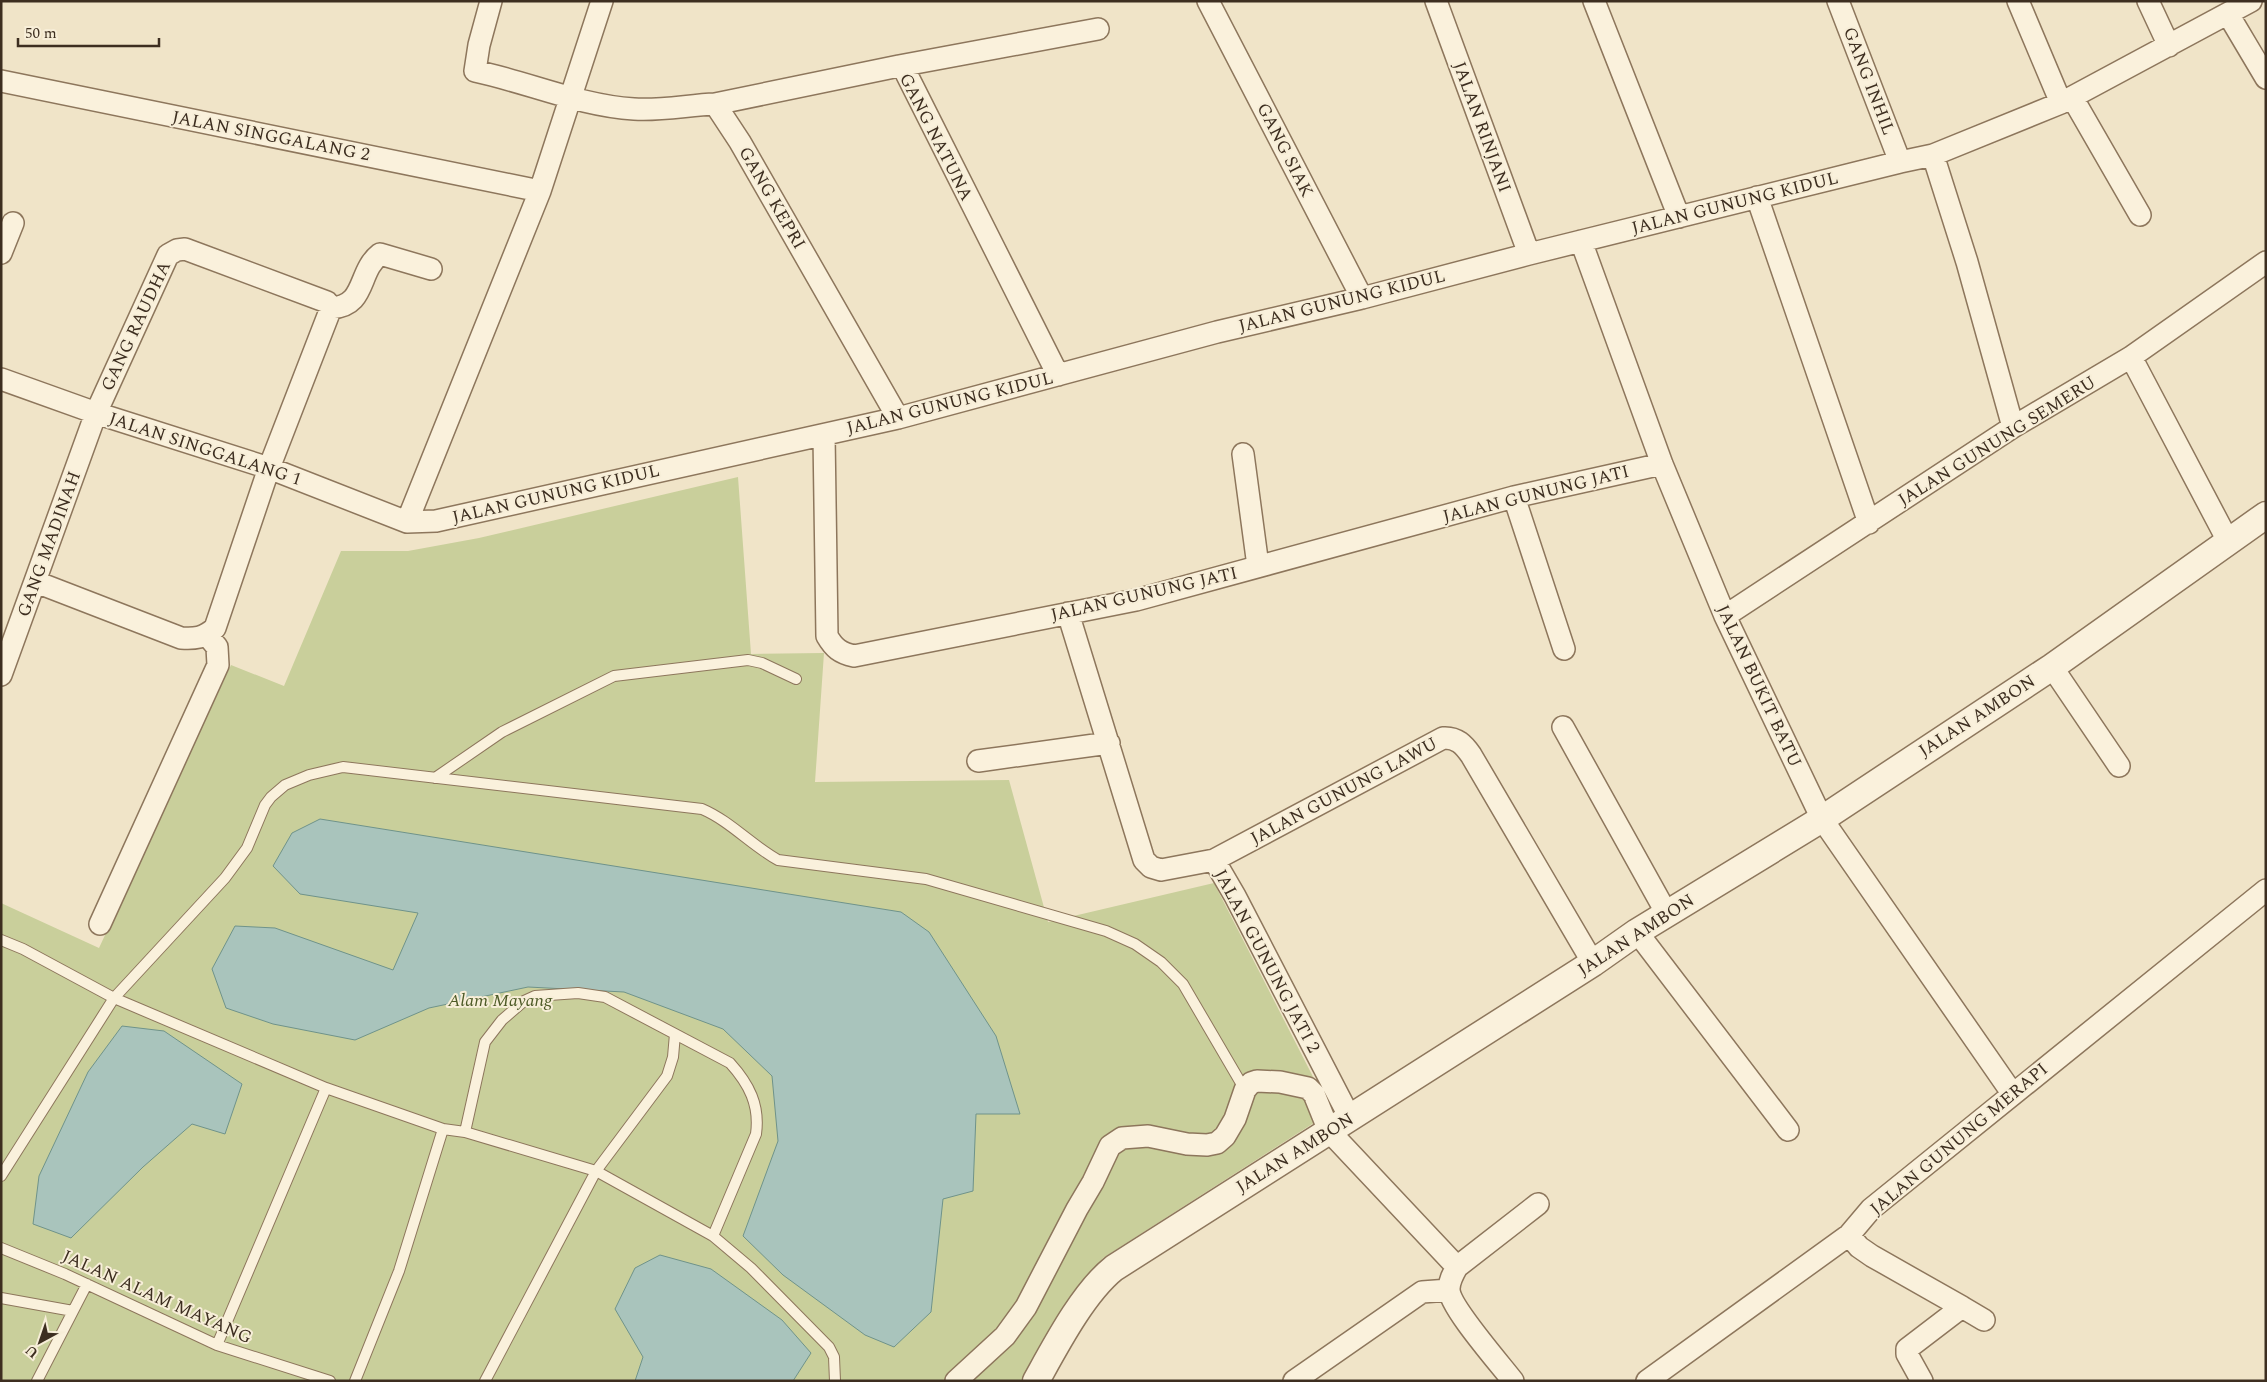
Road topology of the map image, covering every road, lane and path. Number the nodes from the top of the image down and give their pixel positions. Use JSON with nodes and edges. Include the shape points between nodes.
{"nodes":[{"id":1,"x":491,"y":1,"type":"edge"},
{"id":2,"x":602,"y":1,"type":"edge"},
{"id":3,"x":1208,"y":1,"type":"edge"},
{"id":4,"x":1436,"y":1,"type":"edge"},
{"id":5,"x":1594,"y":1,"type":"edge"},
{"id":6,"x":1838,"y":1,"type":"edge"},
{"id":7,"x":2018,"y":1,"type":"edge"},
{"id":8,"x":2148,"y":1,"type":"edge"},
{"id":9,"x":2251,"y":1,"type":"edge"},
{"id":10,"x":2228,"y":14,"type":"junction"},
{"id":11,"x":1098,"y":28,"type":"dead end"},
{"id":12,"x":2169,"y":46,"type":"junction"},
{"id":13,"x":899,"y":66,"type":"junction"},
{"id":14,"x":2266,"y":78,"type":"edge"},
{"id":15,"x":1,"y":82,"type":"edge"},
{"id":16,"x":571,"y":98,"type":"junction"},
{"id":17,"x":2066,"y":100,"type":"junction"},
{"id":18,"x":715,"y":104,"type":"junction"},
{"id":19,"x":1933,"y":155,"type":"junction"},
{"id":20,"x":1900,"y":162,"type":"junction"},
{"id":21,"x":540,"y":190,"type":"junction"},
{"id":22,"x":1757,"y":197,"type":"junction"},
{"id":23,"x":2140,"y":215,"type":"dead end"},
{"id":24,"x":1679,"y":218,"type":"junction"},
{"id":25,"x":14,"y":223,"type":"dead end"},
{"id":26,"x":1581,"y":240,"type":"junction"},
{"id":27,"x":1,"y":254,"type":"edge"},
{"id":28,"x":1529,"y":254,"type":"junction"},
{"id":29,"x":2266,"y":262,"type":"edge"},
{"id":30,"x":431,"y":269,"type":"dead end"},
{"id":31,"x":1362,"y":298,"type":"junction"},
{"id":32,"x":331,"y":308,"type":"junction"},
{"id":33,"x":2131,"y":357,"type":"junction"},
{"id":34,"x":1058,"y":375,"type":"junction"},
{"id":35,"x":1,"y":379,"type":"edge"},
{"id":36,"x":96,"y":413,"type":"junction"},
{"id":37,"x":898,"y":418,"type":"junction"},
{"id":38,"x":2013,"y":427,"type":"junction"},
{"id":39,"x":824,"y":435,"type":"junction"},
{"id":40,"x":1243,"y":454,"type":"dead end"},
{"id":41,"x":1662,"y":464,"type":"junction"},
{"id":42,"x":269,"y":468,"type":"junction"},
{"id":43,"x":1514,"y":497,"type":"junction"},
{"id":44,"x":2266,"y":515,"type":"edge"},
{"id":45,"x":407,"y":522,"type":"junction"},
{"id":46,"x":1869,"y":523,"type":"junction"},
{"id":47,"x":2228,"y":541,"type":"junction"},
{"id":48,"x":1258,"y":566,"type":"junction"},
{"id":49,"x":36,"y":582,"type":"junction"},
{"id":50,"x":1068,"y":613,"type":"junction"},
{"id":51,"x":1725,"y":616,"type":"junction"},
{"id":52,"x":206,"y":635,"type":"junction"},
{"id":53,"x":1564,"y":649,"type":"dead end"},
{"id":54,"x":2052,"y":667,"type":"junction"},
{"id":55,"x":1,"y":674,"type":"edge"},
{"id":56,"x":796,"y":679,"type":"dead end"},
{"id":57,"x":1563,"y":727,"type":"dead end"},
{"id":58,"x":1108,"y":743,"type":"junction"},
{"id":59,"x":978,"y":761,"type":"dead end"},
{"id":60,"x":2119,"y":766,"type":"dead end"},
{"id":61,"x":435,"y":778,"type":"junction"},
{"id":62,"x":1822,"y":819,"type":"junction"},
{"id":63,"x":1214,"y":860,"type":"junction"},
{"id":64,"x":2266,"y":890,"type":"edge"},
{"id":65,"x":1667,"y":914,"type":"junction"},
{"id":66,"x":100,"y":924,"type":"dead end"},
{"id":67,"x":1637,"y":932,"type":"junction"},
{"id":68,"x":1,"y":940,"type":"edge"},
{"id":69,"x":1593,"y":963,"type":"junction"},
{"id":70,"x":114,"y":998,"type":"junction"},
{"id":71,"x":675,"y":1034,"type":"junction"},
{"id":72,"x":326,"y":1088,"type":"junction"},
{"id":73,"x":1245,"y":1090,"type":"junction"},
{"id":74,"x":2012,"y":1093,"type":"junction"},
{"id":75,"x":1339,"y":1125,"type":"junction"},
{"id":76,"x":443,"y":1129,"type":"junction"},
{"id":77,"x":1788,"y":1130,"type":"dead end"},
{"id":78,"x":465,"y":1132,"type":"junction"},
{"id":79,"x":596,"y":1171,"type":"junction"},
{"id":80,"x":1,"y":1176,"type":"edge"},
{"id":81,"x":1538,"y":1204,"type":"dead end"},
{"id":82,"x":1849,"y":1235,"type":"junction"},
{"id":83,"x":712,"y":1236,"type":"junction"},
{"id":84,"x":1,"y":1248,"type":"edge"},
{"id":85,"x":1457,"y":1267,"type":"junction"},
{"id":86,"x":87,"y":1284,"type":"junction"},
{"id":87,"x":1449,"y":1290,"type":"junction"},
{"id":88,"x":1,"y":1298,"type":"edge"},
{"id":89,"x":1962,"y":1307,"type":"junction"},
{"id":90,"x":73,"y":1311,"type":"junction"},
{"id":91,"x":1984,"y":1320,"type":"dead end"},
{"id":92,"x":217,"y":1345,"type":"junction"},
{"id":93,"x":326,"y":1380,"type":"edge"},
{"id":94,"x":37,"y":1381,"type":"edge"},
{"id":95,"x":355,"y":1381,"type":"edge"},
{"id":96,"x":485,"y":1381,"type":"edge"},
{"id":97,"x":835,"y":1381,"type":"edge"},
{"id":98,"x":956,"y":1381,"type":"edge"},
{"id":99,"x":1036,"y":1381,"type":"edge"},
{"id":100,"x":1294,"y":1381,"type":"edge"},
{"id":101,"x":1513,"y":1381,"type":"edge"},
{"id":102,"x":1647,"y":1381,"type":"edge"},
{"id":103,"x":1922,"y":1381,"type":"edge"}],
"edges":[{"from":1,"to":16,"type":"street","via":[[474,71],[513,79]]},
{"from":2,"to":16,"type":"street"},
{"from":3,"to":31,"type":"street","name":"GANG SIAK"},
{"from":4,"to":28,"type":"street","name":"JALAN RINJANI"},
{"from":5,"to":24,"type":"street"},
{"from":6,"to":20,"type":"street","name":"GANG INHIL"},
{"from":7,"to":17,"type":"street"},
{"from":8,"to":12,"type":"street"},
{"from":9,"to":10,"type":"street","name":"JALAN GUNUNG KIDUL"},
{"from":10,"to":12,"type":"street","name":"JALAN GUNUNG KIDUL"},
{"from":10,"to":14,"type":"street"},
{"from":11,"to":13,"type":"street"},
{"from":12,"to":17,"type":"street","name":"JALAN GUNUNG KIDUL"},
{"from":13,"to":18,"type":"street","name":"GANG NATUNA"},
{"from":13,"to":34,"type":"street","name":"GANG NATUNA","via":[[905,71]]},
{"from":15,"to":21,"type":"street","name":"JALAN SINGGALANG 2"},
{"from":16,"to":18,"type":"street","via":[[635,109]]},
{"from":16,"to":21,"type":"street"},
{"from":17,"to":19,"type":"street","name":"JALAN GUNUNG KIDUL"},
{"from":17,"to":23,"type":"street"},
{"from":18,"to":37,"type":"street","name":"GANG KEPRI"},
{"from":19,"to":20,"type":"street","name":"JALAN GUNUNG KIDUL"},
{"from":19,"to":38,"type":"street"},
{"from":20,"to":22,"type":"street","name":"JALAN GUNUNG KIDUL"},
{"from":21,"to":45,"type":"street"},
{"from":22,"to":24,"type":"street","name":"JALAN GUNUNG KIDUL"},
{"from":22,"to":46,"type":"street"},
{"from":24,"to":26,"type":"street","name":"JALAN GUNUNG KIDUL"},
{"from":25,"to":27,"type":"street"},
{"from":26,"to":28,"type":"street","name":"JALAN GUNUNG KIDUL"},
{"from":26,"to":41,"type":"street","name":"JALAN BUKIT BATU"},
{"from":28,"to":31,"type":"street","name":"JALAN GUNUNG KIDUL"},
{"from":29,"to":33,"type":"street","name":"JALAN GUNUNG SEMERU"},
{"from":30,"to":32,"type":"street","via":[[380,254],[372,260],[354,299],[341,307]]},
{"from":31,"to":34,"type":"street","name":"JALAN GUNUNG KIDUL","via":[[1217,332]]},
{"from":32,"to":36,"type":"street","name":"GANG RAUDHA","via":[[328,302],[185,249],[178,250],[168,255]]},
{"from":32,"to":42,"type":"street"},
{"from":33,"to":38,"type":"street","name":"JALAN GUNUNG SEMERU"},
{"from":33,"to":47,"type":"street"},
{"from":34,"to":37,"type":"street","name":"JALAN GUNUNG KIDUL"},
{"from":35,"to":36,"type":"street","name":"JALAN SINGGALANG 1"},
{"from":36,"to":42,"type":"street","name":"JALAN SINGGALANG 1"},
{"from":36,"to":49,"type":"street","name":"GANG MADINAH"},
{"from":37,"to":39,"type":"street","name":"JALAN GUNUNG KIDUL"},
{"from":38,"to":46,"type":"street","name":"JALAN GUNUNG SEMERU"},
{"from":39,"to":45,"type":"street","name":"JALAN GUNUNG KIDUL","via":[[436,521]]},
{"from":39,"to":50,"type":"street","name":"JALAN GUNUNG JATI","via":[[827,636],[832,646],[842,654],[854,656]]},
{"from":40,"to":48,"type":"street"},
{"from":41,"to":43,"type":"street","name":"JALAN GUNUNG JATI"},
{"from":41,"to":51,"type":"street","name":"JALAN BUKIT BATU"},
{"from":42,"to":45,"type":"street","name":"JALAN SINGGALANG 1"},
{"from":42,"to":52,"type":"street","via":[[214,628]]},
{"from":43,"to":48,"type":"street","name":"JALAN GUNUNG JATI"},
{"from":43,"to":53,"type":"street"},
{"from":44,"to":47,"type":"street","name":"JALAN AMBON"},
{"from":46,"to":51,"type":"street","name":"JALAN GUNUNG SEMERU"},
{"from":47,"to":54,"type":"street","name":"JALAN AMBON"},
{"from":48,"to":50,"type":"street","name":"JALAN GUNUNG JATI","via":[[1136,600]]},
{"from":49,"to":52,"type":"street","via":[[181,638],[195,639]]},
{"from":49,"to":55,"type":"street","name":"GANG MADINAH"},
{"from":50,"to":58,"type":"street","name":"JALAN GUNUNG JATI 2"},
{"from":51,"to":62,"type":"street","name":"JALAN BUKIT BATU"},
{"from":52,"to":66,"type":"street","via":[[217,647],[218,665]]},
{"from":54,"to":60,"type":"street"},
{"from":54,"to":62,"type":"street","name":"JALAN AMBON"},
{"from":56,"to":61,"type":"lane","via":[[748,660],[614,676],[502,732]]},
{"from":57,"to":65,"type":"street"},
{"from":58,"to":59,"type":"street"},
{"from":58,"to":63,"type":"street","name":"JALAN GUNUNG JATI 2","via":[[1144,860],[1161,870]]},
{"from":61,"to":70,"type":"lane","via":[[343,767],[285,785],[265,805],[247,848],[225,878]]},
{"from":61,"to":73,"type":"lane","via":[[702,809],[717,815],[758,849],[778,860],[926,879],[1106,931],[1161,962],[1183,984]]},
{"from":62,"to":65,"type":"street","name":"JALAN AMBON"},
{"from":62,"to":74,"type":"street","name":"JALAN BUKIT BATU"},
{"from":63,"to":69,"type":"street","name":"JALAN GUNUNG LAWU","via":[[1443,738],[1450,738],[1463,745],[1471,755]]},
{"from":63,"to":75,"type":"street","name":"JALAN GUNUNG JATI 2","via":[[1239,905]]},
{"from":64,"to":74,"type":"street","name":"JALAN GUNUNG MERAPI"},
{"from":65,"to":67,"type":"street","name":"JALAN AMBON"},
{"from":67,"to":69,"type":"street","name":"JALAN AMBON"},
{"from":67,"to":77,"type":"street"},
{"from":68,"to":70,"type":"lane"},
{"from":69,"to":75,"type":"street","name":"JALAN AMBON"},
{"from":70,"to":72,"type":"lane"},
{"from":70,"to":80,"type":"lane"},
{"from":71,"to":78,"type":"lane","via":[[605,997],[578,993],[547,994],[524,1001],[502,1020],[485,1042]]},
{"from":71,"to":79,"type":"lane","via":[[673,1057],[666,1076]]},
{"from":71,"to":83,"type":"lane","via":[[730,1063],[745,1080],[755,1102],[756,1134]]},
{"from":72,"to":76,"type":"lane"},
{"from":72,"to":92,"type":"lane"},
{"from":73,"to":75,"type":"street","via":[[1250,1083],[1258,1082],[1308,1088]]},
{"from":73,"to":98,"type":"street","via":[[1235,1119],[1217,1143],[1187,1144],[1148,1136],[1122,1138],[1110,1146],[1026,1307],[1005,1336]]},
{"from":74,"to":82,"type":"street","name":"JALAN GUNUNG MERAPI","via":[[1871,1209]]},
{"from":75,"to":85,"type":"street"},
{"from":75,"to":99,"type":"street","name":"JALAN AMBON","via":[[1103,1277],[1056,1344]]},
{"from":76,"to":78,"type":"lane"},
{"from":76,"to":95,"type":"lane","via":[[399,1271]]},
{"from":78,"to":79,"type":"lane"},
{"from":79,"to":83,"type":"lane"},
{"from":79,"to":96,"type":"lane"},
{"from":81,"to":85,"type":"street"},
{"from":82,"to":89,"type":"street","via":[[1872,1256]]},
{"from":82,"to":102,"type":"street","name":"JALAN GUNUNG MERAPI"},
{"from":83,"to":97,"type":"lane","via":[[751,1268],[829,1347],[834,1357]]},
{"from":84,"to":86,"type":"lane","name":"JALAN ALAM MAYANG"},
{"from":85,"to":87,"type":"street"},
{"from":86,"to":90,"type":"lane"},
{"from":86,"to":92,"type":"lane","name":"JALAN ALAM MAYANG"},
{"from":87,"to":100,"type":"street","via":[[1422,1292]]},
{"from":87,"to":101,"type":"street","via":[[1467,1321]]},
{"from":88,"to":90,"type":"lane"},
{"from":89,"to":91,"type":"street"},
{"from":89,"to":103,"type":"street","via":[[1908,1349],[1907,1354]]},
{"from":90,"to":94,"type":"lane"},
{"from":92,"to":93,"type":"lane","name":"JALAN ALAM MAYANG"}]}
